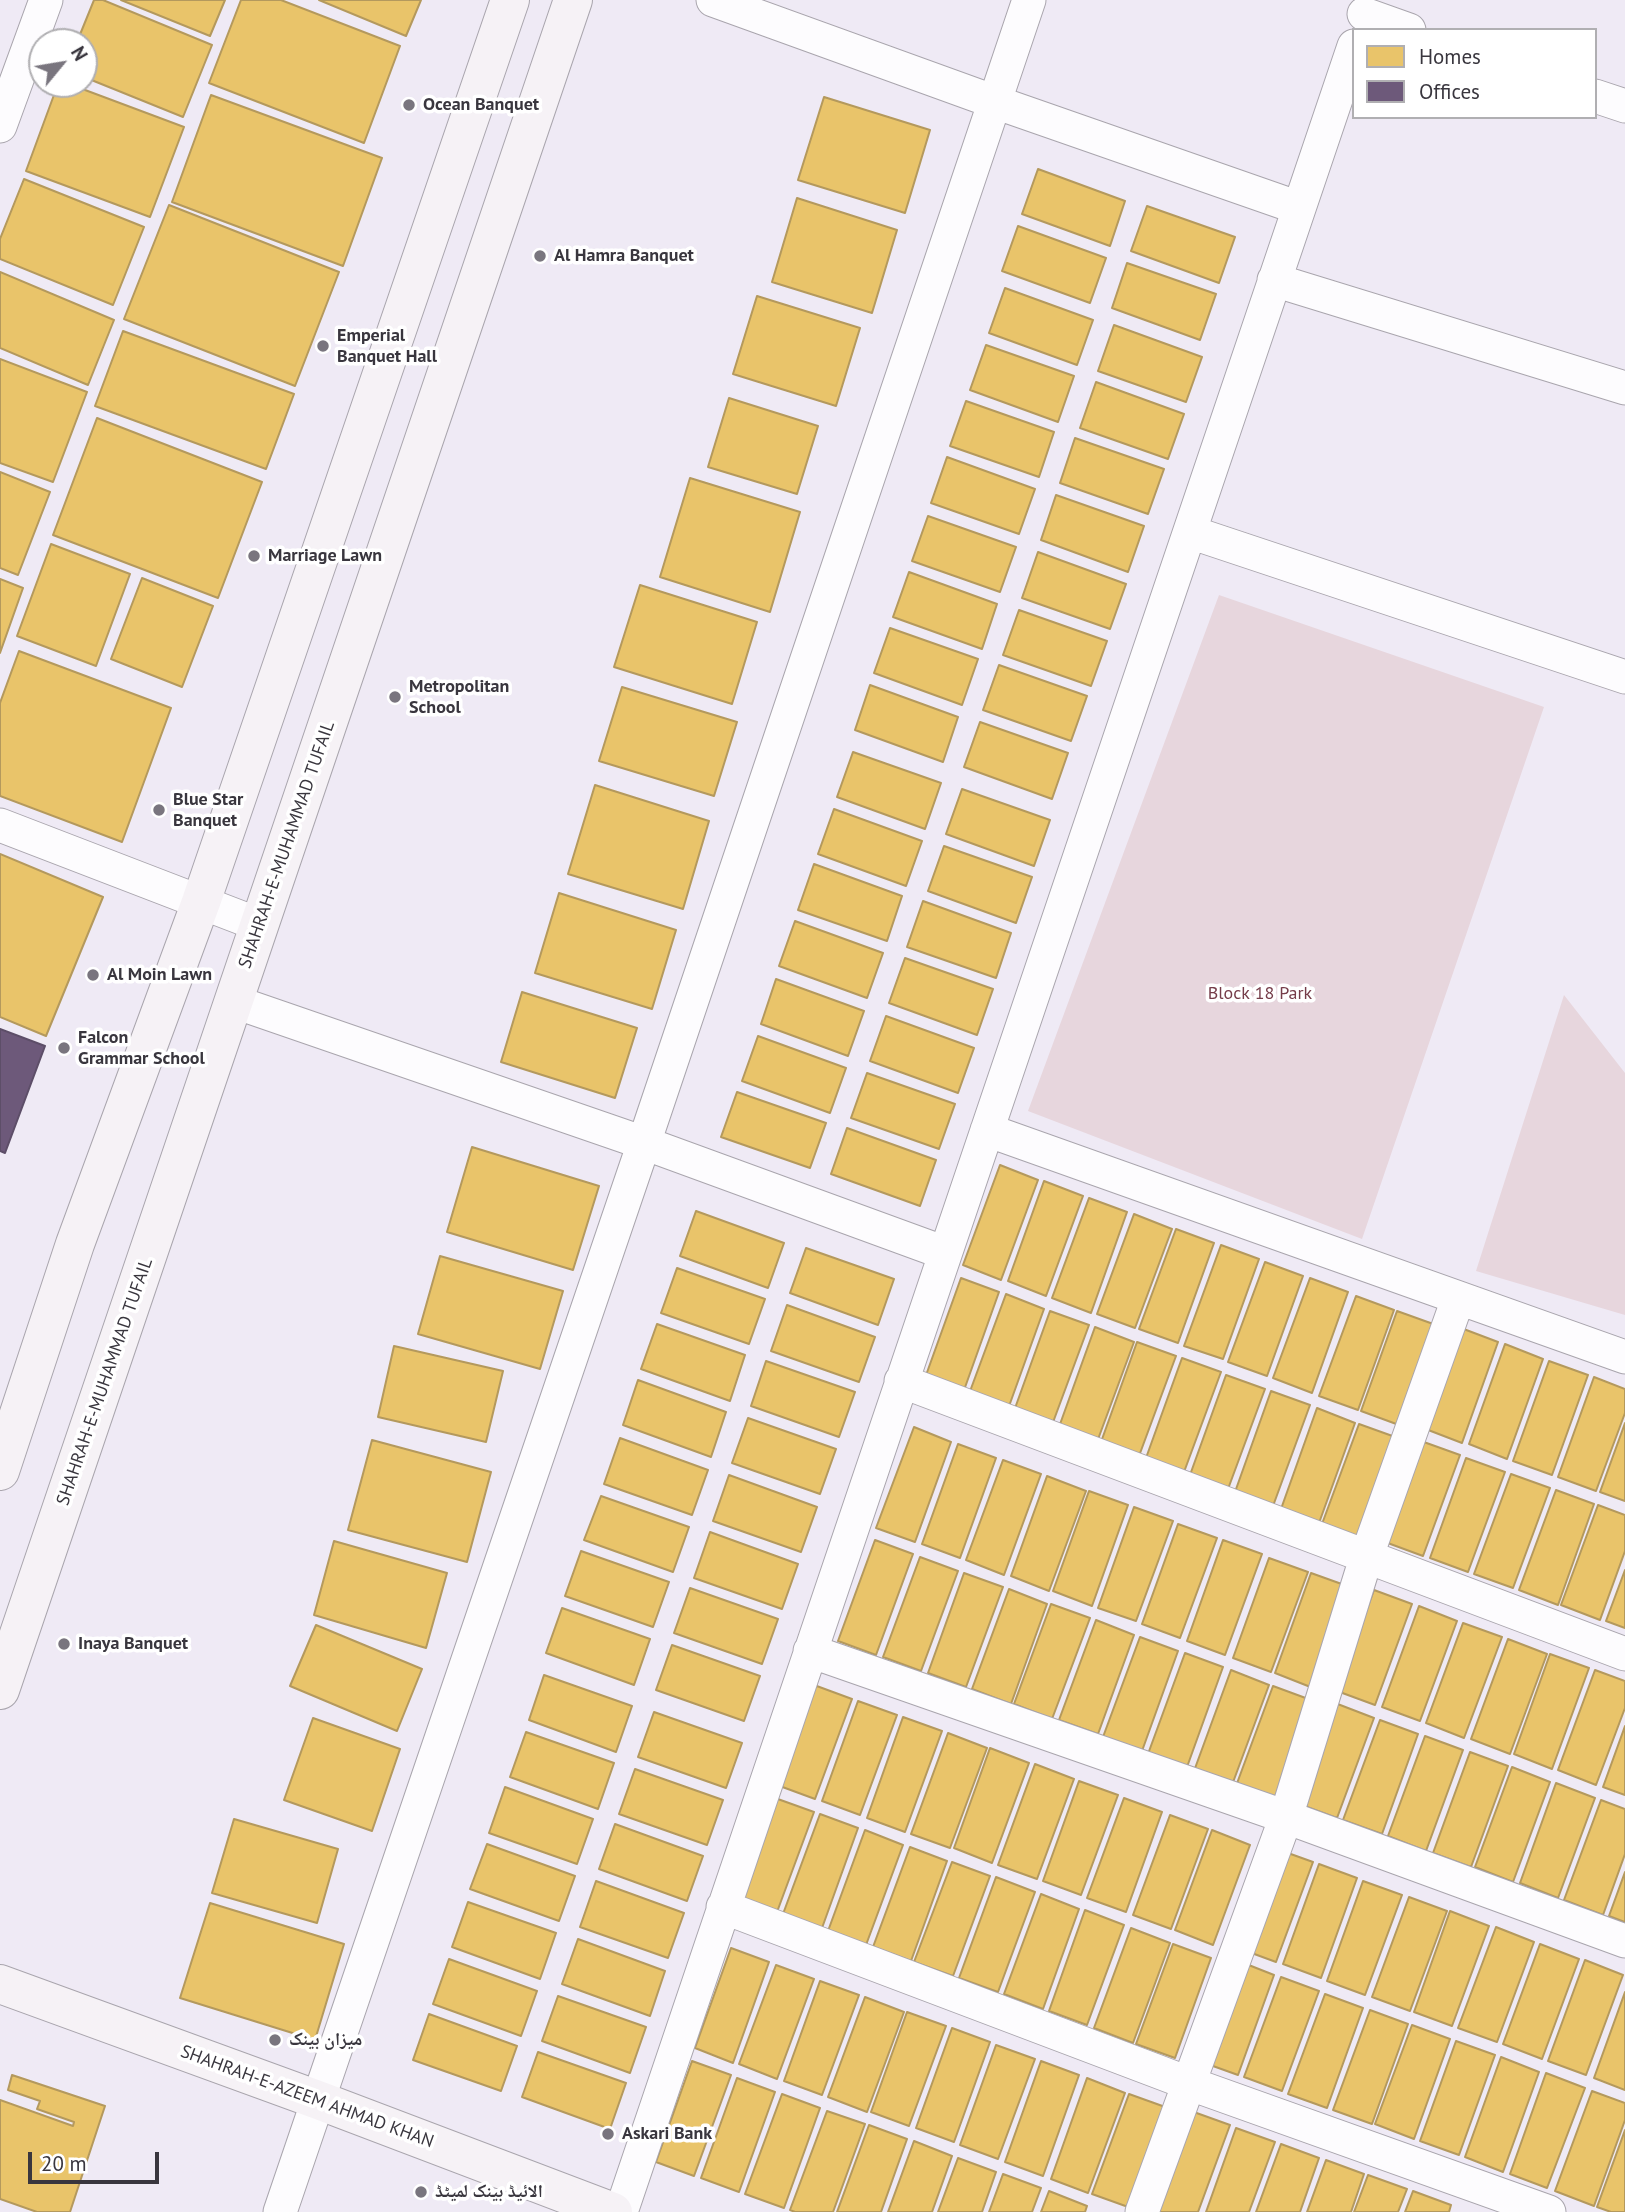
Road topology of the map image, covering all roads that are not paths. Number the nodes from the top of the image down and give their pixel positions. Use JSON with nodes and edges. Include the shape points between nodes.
{"nodes":[{"id":1,"x":46,"y":0,"type":"edge"},
{"id":2,"x":509,"y":0,"type":"edge"},
{"id":3,"x":573,"y":0,"type":"edge"},
{"id":4,"x":713,"y":0,"type":"edge"},
{"id":5,"x":1029,"y":0,"type":"edge"},
{"id":6,"x":1364,"y":15,"type":"edge"},
{"id":7,"x":1403,"y":28,"type":"edge"},
{"id":8,"x":1352,"y":52,"type":"edge"},
{"id":9,"x":1597,"y":97,"type":"edge"},
{"id":10,"x":995,"y":102,"type":"junction"},
{"id":11,"x":1625,"y":106,"type":"edge"},
{"id":12,"x":0,"y":126,"type":"edge"},
{"id":13,"x":1299,"y":208,"type":"junction"},
{"id":14,"x":1274,"y":280,"type":"junction"},
{"id":15,"x":1625,"y":388,"type":"edge"},
{"id":16,"x":1190,"y":532,"type":"junction"},
{"id":17,"x":1625,"y":677,"type":"edge"},
{"id":18,"x":0,"y":825,"type":"edge"},
{"id":19,"x":201,"y":902,"type":"junction"},
{"id":20,"x":260,"y":925,"type":"junction"},
{"id":21,"x":234,"y":1002,"type":"junction"},
{"id":22,"x":987,"y":1130,"type":"junction"},
{"id":23,"x":644,"y":1143,"type":"junction"},
{"id":24,"x":945,"y":1253,"type":"junction"},
{"id":25,"x":1458,"y":1299,"type":"junction"},
{"id":26,"x":1625,"y":1357,"type":"edge"},
{"id":27,"x":901,"y":1381,"type":"junction"},
{"id":28,"x":0,"y":1471,"type":"edge"},
{"id":29,"x":1366,"y":1558,"type":"junction"},
{"id":30,"x":810,"y":1651,"type":"junction"},
{"id":31,"x":1625,"y":1654,"type":"edge"},
{"id":32,"x":0,"y":1690,"type":"edge"},
{"id":33,"x":1286,"y":1817,"type":"junction"},
{"id":34,"x":723,"y":1907,"type":"junction"},
{"id":35,"x":1625,"y":1941,"type":"edge"},
{"id":36,"x":0,"y":1984,"type":"edge"},
{"id":37,"x":1188,"y":2083,"type":"junction"},
{"id":38,"x":318,"y":2100,"type":"junction"},
{"id":39,"x":280,"y":2212,"type":"edge"},
{"id":40,"x":613,"y":2212,"type":"edge"},
{"id":41,"x":621,"y":2212,"type":"edge"},
{"id":42,"x":1142,"y":2212,"type":"edge"},
{"id":43,"x":1549,"y":2212,"type":"edge"}],
"edges":[{"from":1,"to":12,"type":"street"},
{"from":2,"to":19,"type":"main road"},
{"from":3,"to":20,"type":"main road","name":"SHAHRAH-E-MUHAMMAD TUFAIL"},
{"from":4,"to":10,"type":"street"},
{"from":5,"to":10,"type":"street"},
{"from":6,"to":7,"type":"street"},
{"from":8,"to":13,"type":"street"},
{"from":9,"to":11,"type":"street"},
{"from":10,"to":13,"type":"street"},
{"from":10,"to":23,"type":"street"},
{"from":13,"to":14,"type":"street"},
{"from":14,"to":15,"type":"street"},
{"from":14,"to":16,"type":"street"},
{"from":16,"to":17,"type":"street"},
{"from":16,"to":22,"type":"street"},
{"from":18,"to":19,"type":"street"},
{"from":19,"to":20,"type":"street"},
{"from":19,"to":28,"type":"main road","via":[[75,1244]]},
{"from":20,"to":21,"type":"main road","name":"SHAHRAH-E-MUHAMMAD TUFAIL"},
{"from":21,"to":23,"type":"street"},
{"from":21,"to":32,"type":"main road","name":"SHAHRAH-E-MUHAMMAD TUFAIL"},
{"from":22,"to":24,"type":"street"},
{"from":22,"to":25,"type":"street"},
{"from":23,"to":24,"type":"street"},
{"from":23,"to":38,"type":"street"},
{"from":24,"to":27,"type":"street"},
{"from":25,"to":26,"type":"street"},
{"from":25,"to":29,"type":"street"},
{"from":27,"to":29,"type":"street"},
{"from":27,"to":30,"type":"street"},
{"from":29,"to":31,"type":"street"},
{"from":29,"to":33,"type":"street"},
{"from":30,"to":33,"type":"street"},
{"from":30,"to":34,"type":"street"},
{"from":33,"to":35,"type":"street"},
{"from":33,"to":37,"type":"street"},
{"from":34,"to":37,"type":"street"},
{"from":34,"to":41,"type":"street"},
{"from":36,"to":38,"type":"main road","name":"SHAHRAH-E-AZEEM AHMAD KHAN"},
{"from":37,"to":42,"type":"street"},
{"from":37,"to":43,"type":"street"},
{"from":38,"to":39,"type":"street"},
{"from":38,"to":40,"type":"main road","name":"SHAHRAH-E-AZEEM AHMAD KHAN"}]}
